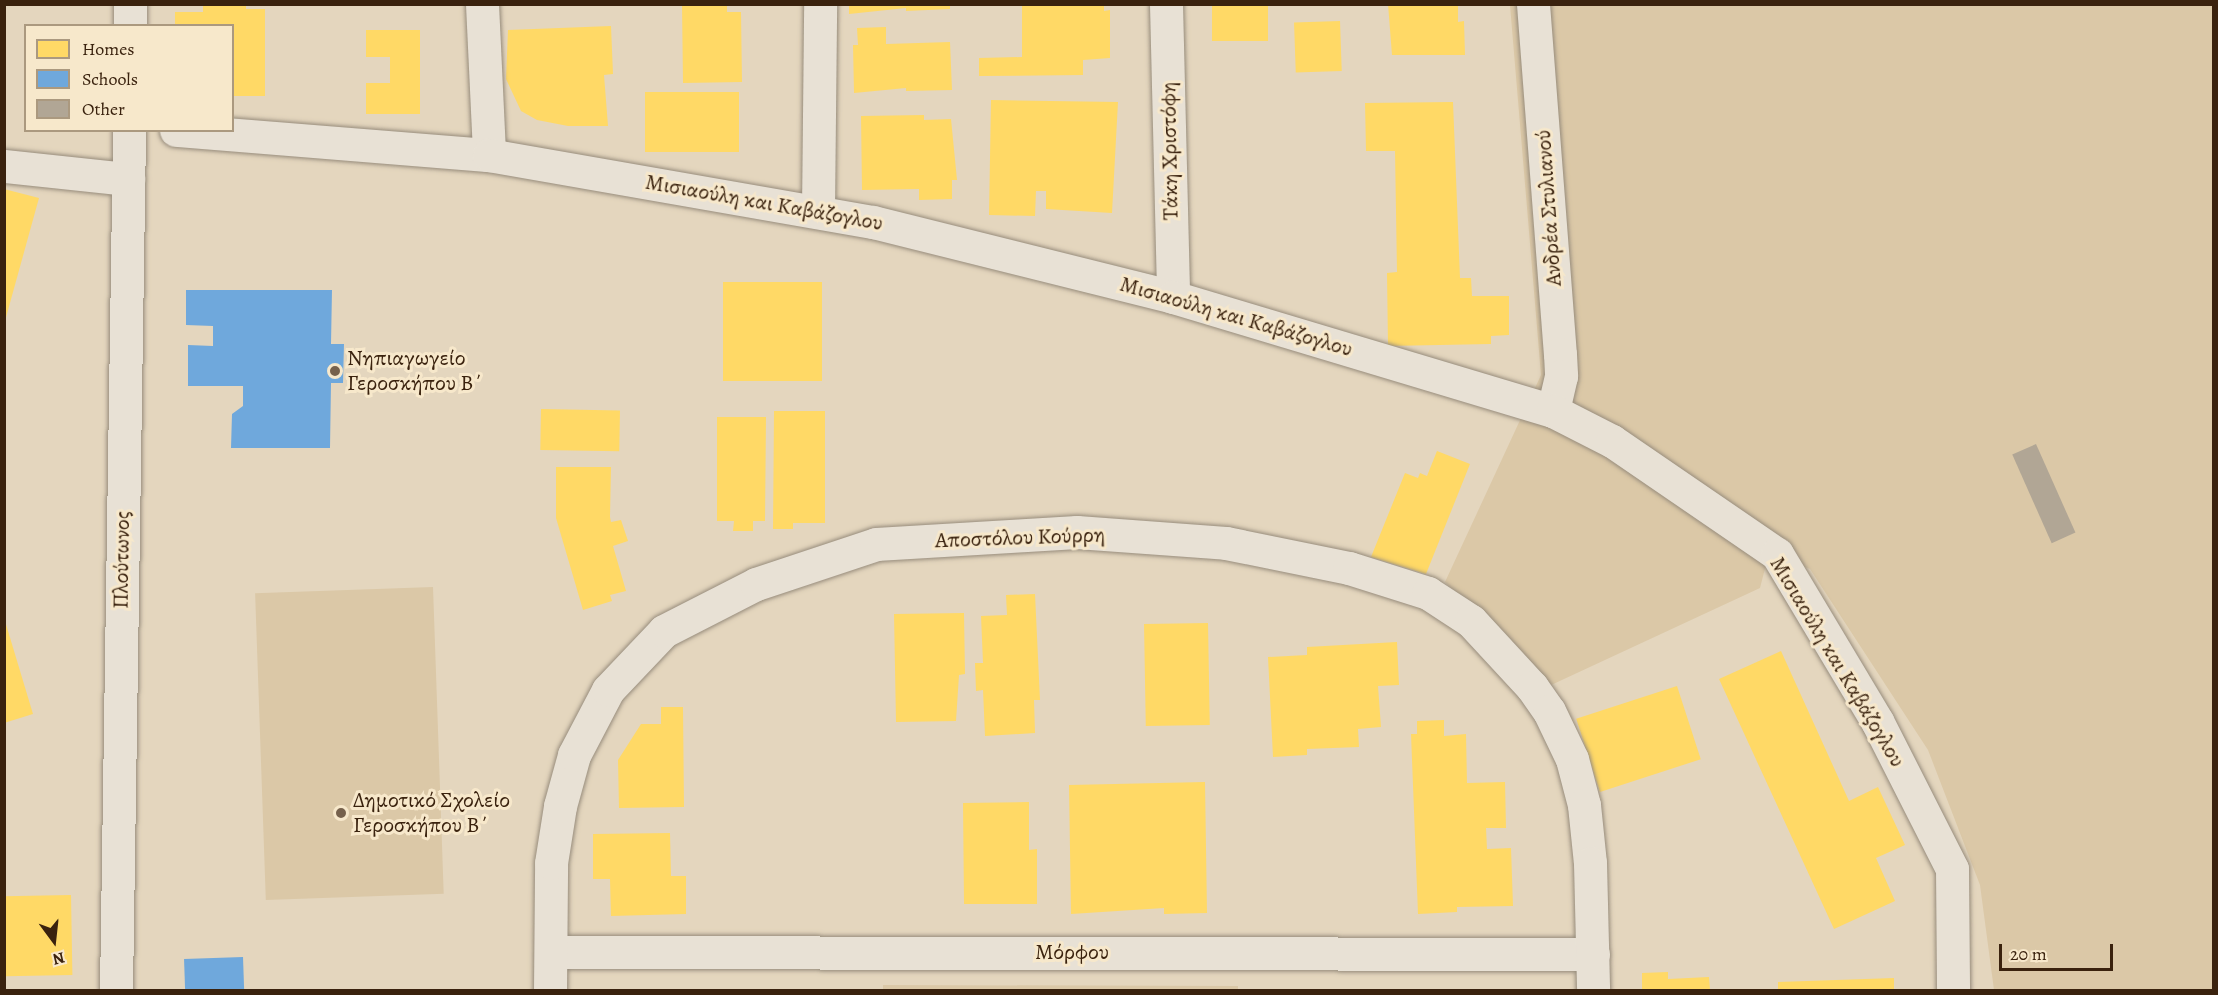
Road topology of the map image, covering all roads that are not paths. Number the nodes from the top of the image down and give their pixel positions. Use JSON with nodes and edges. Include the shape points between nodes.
{"nodes":[{"id":1,"x":130,"y":4,"type":"edge"},
{"id":2,"x":482,"y":4,"type":"edge"},
{"id":3,"x":820,"y":4,"type":"edge"},
{"id":4,"x":1166,"y":4,"type":"edge"},
{"id":5,"x":1533,"y":4,"type":"edge"},
{"id":6,"x":130,"y":24,"type":"edge"},
{"id":7,"x":129,"y":132,"type":"edge"},
{"id":8,"x":202,"y":132,"type":"edge"},
{"id":9,"x":489,"y":155,"type":"junction"},
{"id":10,"x":4,"y":166,"type":"edge"},
{"id":11,"x":128,"y":179,"type":"junction"},
{"id":12,"x":818,"y":211,"type":"junction"},
{"id":13,"x":1173,"y":297,"type":"junction"},
{"id":14,"x":1553,"y":411,"type":"junction"},
{"id":15,"x":552,"y":952,"type":"junction"},
{"id":16,"x":1593,"y":954,"type":"junction"},
{"id":17,"x":116,"y":990,"type":"edge"},
{"id":18,"x":550,"y":990,"type":"edge"},
{"id":19,"x":1593,"y":990,"type":"edge"},
{"id":20,"x":1953,"y":990,"type":"edge"}],
"edges":[{"from":1,"to":6,"type":"street"},
{"from":2,"to":9,"type":"street"},
{"from":3,"to":12,"type":"street"},
{"from":4,"to":13,"type":"street","name":"Τάκη Χριστόφη"},
{"from":5,"to":14,"type":"street","name":"Ανδρέα Στυλιανού","via":[[1560,354],[1561,376]]},
{"from":7,"to":11,"type":"street","name":"Πλούτωνος"},
{"from":8,"to":9,"type":"street","name":"Μισιαούλη και Καβάζογλου"},
{"from":9,"to":12,"type":"street","name":"Μισιαούλη και Καβάζογλου"},
{"from":10,"to":11,"type":"street"},
{"from":11,"to":17,"type":"street","name":"Πλούτωνος"},
{"from":12,"to":13,"type":"street","name":"Μισιαούλη και Καβάζογλου"},
{"from":13,"to":14,"type":"street","name":"Μισιαούλη και Καβάζογλου"},
{"from":14,"to":20,"type":"street","name":"Μισιαούλη και Καβάζογλου","via":[[1612,441],[1776,554],[1877,721],[1952,869]]},
{"from":15,"to":16,"type":"street","name":"Μόρφου"},
{"from":15,"to":16,"type":"street","name":"Αποστόλου Κούρρη","via":[[551,863],[560,806],[574,755],[609,690],[664,631],[756,584],[876,544],[1077,532],[1226,543],[1349,568],[1428,593],[1471,621],[1532,687],[1549,711],[1572,759],[1584,805]]},
{"from":15,"to":18,"type":"street","name":"Αποστόλου Κούρρη"},
{"from":16,"to":19,"type":"street","name":"Αποστόλου Κούρρη"}]}
